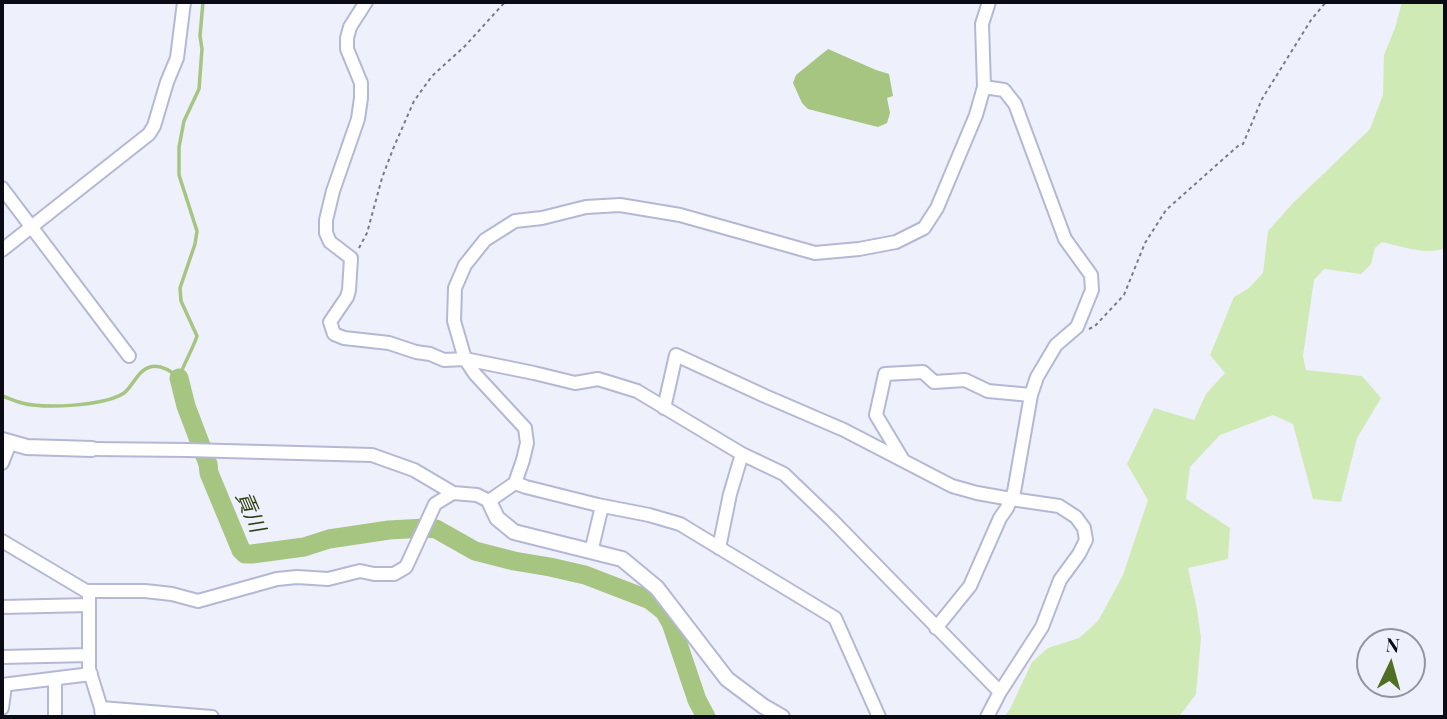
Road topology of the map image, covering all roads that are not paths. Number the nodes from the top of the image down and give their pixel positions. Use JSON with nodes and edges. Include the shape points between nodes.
{"nodes":[{"id":1,"x":184,"y":2,"type":"edge"},
{"id":2,"x":366,"y":2,"type":"edge"},
{"id":3,"x":989,"y":2,"type":"edge"},
{"id":4,"x":984,"y":87,"type":"junction"},
{"id":5,"x":2,"y":188,"type":"edge"},
{"id":6,"x":31,"y":226,"type":"junction"},
{"id":7,"x":2,"y":250,"type":"edge"},
{"id":8,"x":129,"y":356,"type":"dead end"},
{"id":9,"x":465,"y":359,"type":"junction"},
{"id":10,"x":1031,"y":395,"type":"junction"},
{"id":11,"x":664,"y":408,"type":"junction"},
{"id":12,"x":6,"y":441,"type":"edge"},
{"id":13,"x":92,"y":449,"type":"joint"},
{"id":14,"x":742,"y":454,"type":"junction"},
{"id":15,"x":903,"y":460,"type":"junction"},
{"id":16,"x":2,"y":463,"type":"edge"},
{"id":17,"x":515,"y":482,"type":"junction"},
{"id":18,"x":453,"y":493,"type":"junction"},
{"id":19,"x":1011,"y":499,"type":"junction"},
{"id":20,"x":489,"y":501,"type":"junction"},
{"id":21,"x":602,"y":506,"type":"junction"},
{"id":22,"x":2,"y":541,"type":"edge"},
{"id":23,"x":719,"y":548,"type":"junction"},
{"id":24,"x":15,"y":549,"type":"junction"},
{"id":25,"x":2,"y":551,"type":"edge"},
{"id":26,"x":592,"y":552,"type":"junction"},
{"id":27,"x":89,"y":591,"type":"junction"},
{"id":28,"x":89,"y":605,"type":"junction"},
{"id":29,"x":2,"y":607,"type":"edge"},
{"id":30,"x":936,"y":628,"type":"junction"},
{"id":31,"x":89,"y":655,"type":"junction"},
{"id":32,"x":2,"y":657,"type":"edge"},
{"id":33,"x":91,"y":674,"type":"junction"},
{"id":34,"x":55,"y":679,"type":"junction"},
{"id":35,"x":3,"y":685,"type":"edge"},
{"id":36,"x":1000,"y":692,"type":"junction"},
{"id":37,"x":2,"y":708,"type":"edge"},
{"id":38,"x":102,"y":713,"type":"edge"},
{"id":39,"x":153,"y":714,"type":"edge"},
{"id":40,"x":187,"y":716,"type":"edge"},
{"id":41,"x":55,"y":717,"type":"edge"},
{"id":42,"x":212,"y":717,"type":"edge"},
{"id":43,"x":782,"y":717,"type":"edge"},
{"id":44,"x":878,"y":717,"type":"edge"},
{"id":45,"x":986,"y":717,"type":"edge"}],
"edges":[{"from":1,"to":6,"type":"street","via":[[177,58],[149,134]]},
{"from":2,"to":9,"type":"street","via":[[347,38],[361,83],[358,119],[326,220],[330,242],[351,258],[349,290],[330,321],[334,334],[344,338],[389,343],[444,360]]},
{"from":3,"to":4,"type":"street","via":[[982,23]]},
{"from":4,"to":9,"type":"street","via":[[936,208],[924,228],[896,242],[815,253],[680,215],[620,205],[586,206],[515,221],[485,240],[465,265],[455,288],[454,321]]},
{"from":4,"to":10,"type":"street","via":[[1004,90],[1015,104],[1065,239],[1092,278],[1092,290],[1077,327],[1056,345]]},
{"from":5,"to":6,"type":"street"},
{"from":6,"to":7,"type":"street"},
{"from":6,"to":8,"type":"street"},
{"from":9,"to":11,"type":"street","via":[[575,383],[598,379],[637,391]]},
{"from":9,"to":17,"type":"street","via":[[525,428],[527,443]]},
{"from":10,"to":15,"type":"street","via":[[988,391],[965,380],[934,382],[923,372],[885,374],[876,415]]},
{"from":10,"to":19,"type":"street"},
{"from":11,"to":14,"type":"street"},
{"from":11,"to":15,"type":"street","via":[[676,355]]},
{"from":12,"to":13,"type":"street","via":[[27,447]]},
{"from":12,"to":16,"type":"street"},
{"from":13,"to":18,"type":"street","via":[[372,455],[414,470]]},
{"from":14,"to":23,"type":"street"},
{"from":14,"to":30,"type":"street","via":[[784,474]]},
{"from":15,"to":19,"type":"street","via":[[953,486]]},
{"from":17,"to":20,"type":"street"},
{"from":17,"to":21,"type":"street"},
{"from":18,"to":20,"type":"street"},
{"from":18,"to":27,"type":"street","via":[[435,504],[406,567],[394,574],[360,571],[328,579],[277,579],[198,601],[145,591]]},
{"from":19,"to":30,"type":"street","via":[[970,586]]},
{"from":19,"to":36,"type":"street","via":[[1059,506],[1076,517],[1086,540],[1060,580],[1042,627]]},
{"from":20,"to":26,"type":"street","via":[[497,518],[514,532]]},
{"from":21,"to":23,"type":"street","via":[[680,524]]},
{"from":21,"to":26,"type":"street"},
{"from":22,"to":24,"type":"street"},
{"from":23,"to":44,"type":"street","via":[[835,618]]},
{"from":24,"to":25,"type":"street"},
{"from":24,"to":27,"type":"street"},
{"from":26,"to":43,"type":"street","via":[[622,559],[657,588],[727,679]]},
{"from":27,"to":28,"type":"street"},
{"from":28,"to":29,"type":"street"},
{"from":28,"to":31,"type":"street"},
{"from":30,"to":36,"type":"street"},
{"from":31,"to":32,"type":"street"},
{"from":31,"to":33,"type":"street"},
{"from":33,"to":34,"type":"street"},
{"from":33,"to":38,"type":"street"},
{"from":34,"to":35,"type":"street"},
{"from":34,"to":41,"type":"street"},
{"from":35,"to":37,"type":"street"},
{"from":36,"to":45,"type":"street"},
{"from":38,"to":39,"type":"street"},
{"from":39,"to":40,"type":"street"},
{"from":40,"to":42,"type":"street"}]}
